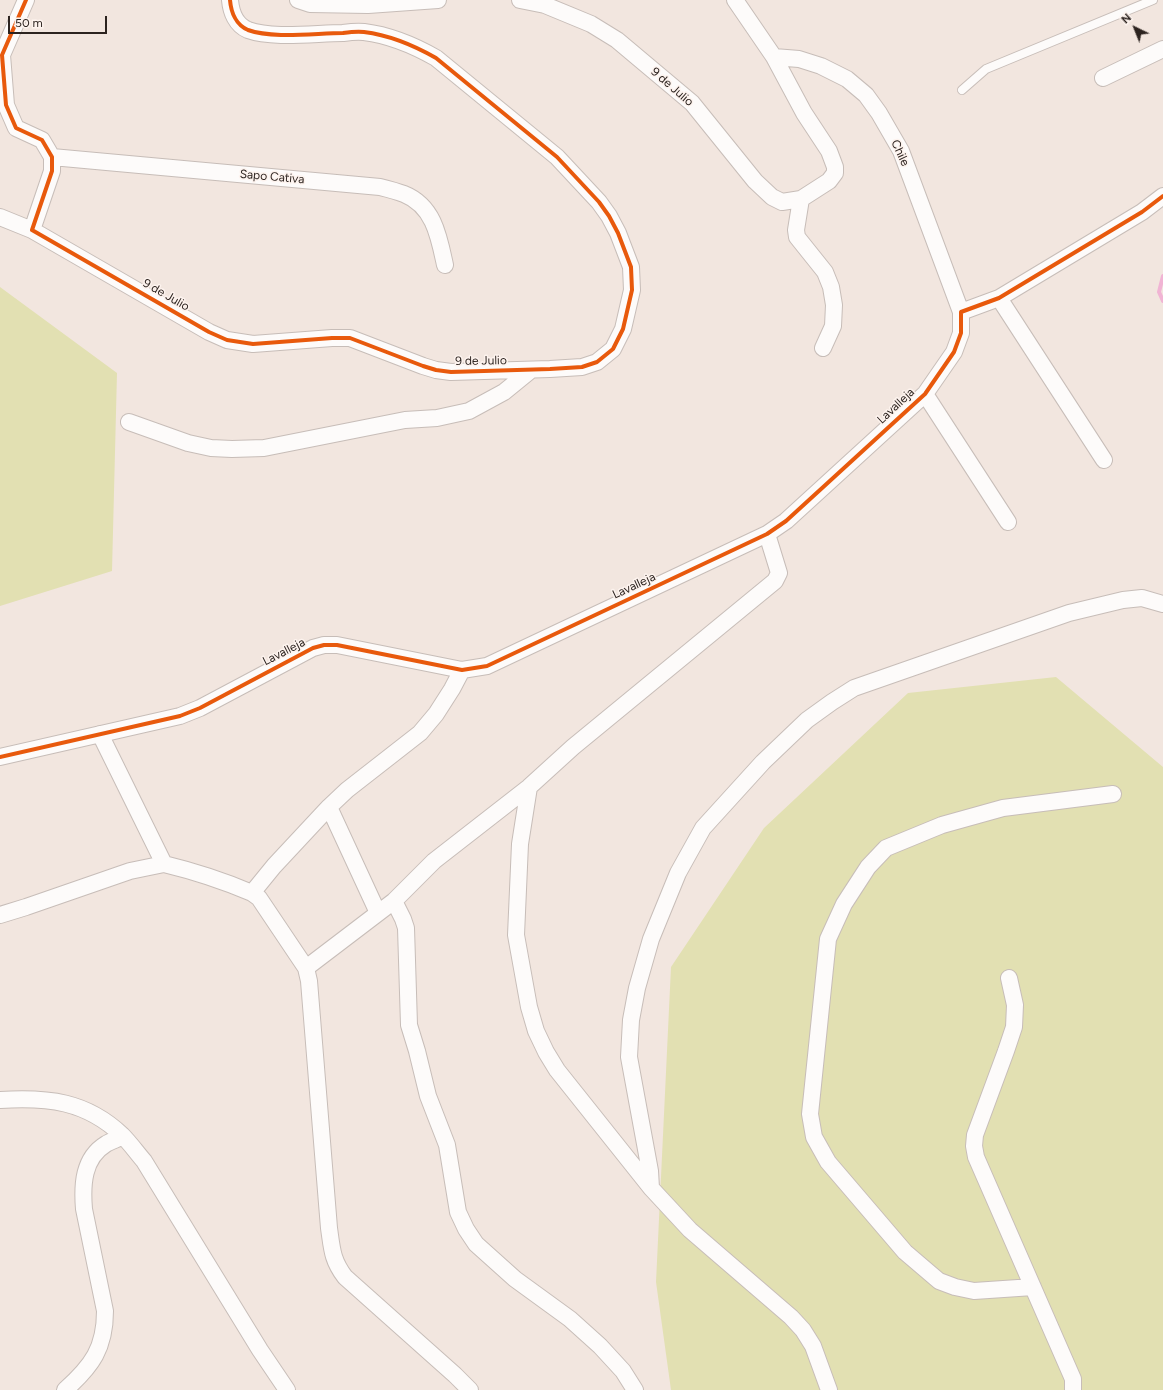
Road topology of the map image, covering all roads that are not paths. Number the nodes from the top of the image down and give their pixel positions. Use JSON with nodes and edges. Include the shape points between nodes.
{"nodes":[{"id":1,"x":26,"y":0,"type":"edge"},
{"id":2,"x":230,"y":0,"type":"edge"},
{"id":3,"x":298,"y":0,"type":"edge"},
{"id":4,"x":438,"y":0,"type":"edge"},
{"id":5,"x":520,"y":0,"type":"edge"},
{"id":6,"x":735,"y":0,"type":"edge"},
{"id":7,"x":1153,"y":0,"type":"edge"},
{"id":8,"x":1163,"y":49,"type":"edge"},
{"id":9,"x":774,"y":57,"type":"junction"},
{"id":10,"x":1103,"y":78,"type":"dead end"},
{"id":11,"x":962,"y":90,"type":"dead end"},
{"id":12,"x":52,"y":158,"type":"junction"},
{"id":13,"x":1163,"y":196,"type":"edge"},
{"id":14,"x":801,"y":199,"type":"junction"},
{"id":15,"x":0,"y":217,"type":"edge"},
{"id":16,"x":32,"y":230,"type":"junction"},
{"id":17,"x":445,"y":265,"type":"dead end"},
{"id":18,"x":999,"y":298,"type":"junction"},
{"id":19,"x":961,"y":312,"type":"junction"},
{"id":20,"x":823,"y":348,"type":"dead end"},
{"id":21,"x":532,"y":370,"type":"junction"},
{"id":22,"x":925,"y":394,"type":"junction"},
{"id":23,"x":129,"y":422,"type":"dead end"},
{"id":24,"x":1104,"y":460,"type":"dead end"},
{"id":25,"x":1008,"y":522,"type":"dead end"},
{"id":26,"x":767,"y":534,"type":"junction"},
{"id":27,"x":1163,"y":604,"type":"edge"},
{"id":28,"x":462,"y":670,"type":"junction"},
{"id":29,"x":100,"y":734,"type":"junction"},
{"id":30,"x":0,"y":758,"type":"edge"},
{"id":31,"x":529,"y":787,"type":"junction"},
{"id":32,"x":1113,"y":794,"type":"dead end"},
{"id":33,"x":329,"y":807,"type":"junction"},
{"id":34,"x":164,"y":864,"type":"junction"},
{"id":35,"x":252,"y":893,"type":"junction"},
{"id":36,"x":394,"y":901,"type":"junction"},
{"id":37,"x":378,"y":913,"type":"junction"},
{"id":38,"x":0,"y":915,"type":"edge"},
{"id":39,"x":306,"y":968,"type":"junction"},
{"id":40,"x":1009,"y":978,"type":"dead end"},
{"id":41,"x":0,"y":1100,"type":"edge"},
{"id":42,"x":123,"y":1136,"type":"junction"},
{"id":43,"x":651,"y":1188,"type":"junction"},
{"id":44,"x":1033,"y":1287,"type":"junction"},
{"id":45,"x":65,"y":1390,"type":"edge"},
{"id":46,"x":287,"y":1390,"type":"edge"},
{"id":47,"x":470,"y":1390,"type":"edge"},
{"id":48,"x":635,"y":1390,"type":"edge"},
{"id":49,"x":829,"y":1390,"type":"edge"},
{"id":50,"x":1073,"y":1390,"type":"edge"}],
"edges":[{"from":1,"to":12,"type":"street","via":[[2,55],[6,105],[16,128],[42,140]]},
{"from":2,"to":21,"type":"street","name":"9 de Julio","via":[[237,21],[247,29],[283,35],[363,32],[380,35],[436,58],[557,157],[600,202],[610,216],[631,267],[632,290],[623,329],[613,349],[596,362],[582,367]]},
{"from":3,"to":4,"type":"street","via":[[310,4],[368,5]]},
{"from":5,"to":14,"type":"street","name":"9 de Julio","via":[[545,5],[591,24],[617,40],[692,103],[755,182],[772,197],[782,202]]},
{"from":6,"to":9,"type":"street","name":"9 de Julio"},
{"from":7,"to":11,"type":"lane","via":[[986,69]]},
{"from":8,"to":10,"type":"street"},
{"from":9,"to":14,"type":"street","name":"9 de Julio","via":[[804,113],[829,151],[835,167],[835,173],[829,181]]},
{"from":9,"to":19,"type":"street","name":"Chile","via":[[822,66],[847,78],[866,95],[901,150]]},
{"from":12,"to":16,"type":"street","via":[[52,171]]},
{"from":12,"to":17,"type":"street","name":"Sapo Cativa","via":[[380,187],[404,194],[419,203],[428,213],[437,230]]},
{"from":13,"to":18,"type":"street","via":[[1142,212]]},
{"from":14,"to":20,"type":"street","via":[[797,237],[825,272],[833,299],[833,326]]},
{"from":15,"to":16,"type":"street","name":"9 de Julio"},
{"from":16,"to":21,"type":"street","name":"9 de Julio","via":[[227,340],[253,344],[350,338],[436,370]]},
{"from":18,"to":19,"type":"street"},
{"from":18,"to":24,"type":"street"},
{"from":19,"to":22,"type":"street","name":"Lavalleja","via":[[962,333],[954,352]]},
{"from":21,"to":23,"type":"street","via":[[504,392],[469,411],[437,418],[405,420],[264,448],[211,448],[188,443]]},
{"from":22,"to":25,"type":"street"},
{"from":22,"to":26,"type":"street","name":"Lavalleja","via":[[786,521]]},
{"from":26,"to":28,"type":"street","name":"Lavalleja","via":[[487,666]]},
{"from":26,"to":31,"type":"street","via":[[779,573],[774,581],[573,747]]},
{"from":27,"to":43,"type":"street","via":[[1142,598],[1129,599],[1069,613],[854,688],[807,720],[763,762],[703,828],[678,873],[651,939],[631,1020],[629,1057]]},
{"from":28,"to":29,"type":"street","name":"Lavalleja","via":[[337,645],[324,645],[313,648],[200,708]]},
{"from":28,"to":33,"type":"street","via":[[436,714],[420,733]]},
{"from":29,"to":30,"type":"street","name":"Lavalleja"},
{"from":29,"to":34,"type":"street"},
{"from":31,"to":36,"type":"street","via":[[434,861]]},
{"from":31,"to":43,"type":"street","via":[[520,844],[516,935],[536,1031],[557,1070]]},
{"from":32,"to":44,"type":"street","via":[[1003,808],[942,825],[886,848],[868,867],[844,904],[828,939],[810,1114],[814,1137],[828,1162],[905,1252],[939,1281],[974,1291]]},
{"from":33,"to":35,"type":"street"},
{"from":33,"to":37,"type":"street"},
{"from":34,"to":35,"type":"street"},
{"from":34,"to":38,"type":"street","via":[[130,871]]},
{"from":35,"to":39,"type":"street","via":[[259,898]]},
{"from":36,"to":37,"type":"street"},
{"from":36,"to":48,"type":"street","via":[[406,928],[409,1025],[428,1096],[447,1145],[458,1212],[466,1229],[476,1244],[515,1279],[570,1319],[600,1346],[623,1371]]},
{"from":37,"to":39,"type":"street"},
{"from":39,"to":47,"type":"street","via":[[329,1228],[337,1267],[345,1278]]},
{"from":40,"to":44,"type":"street","via":[[1015,1005],[1014,1027],[975,1135],[974,1146],[976,1157]]},
{"from":41,"to":42,"type":"street","via":[[22,1098],[63,1102],[95,1114]]},
{"from":42,"to":45,"type":"street","via":[[105,1144],[91,1158],[84,1177],[84,1209],[105,1311],[105,1328],[99,1349],[89,1366]]},
{"from":42,"to":46,"type":"street","via":[[144,1161]]},
{"from":43,"to":49,"type":"street","via":[[690,1230],[791,1317],[813,1346]]},
{"from":44,"to":50,"type":"street","via":[[1073,1379]]}]}
